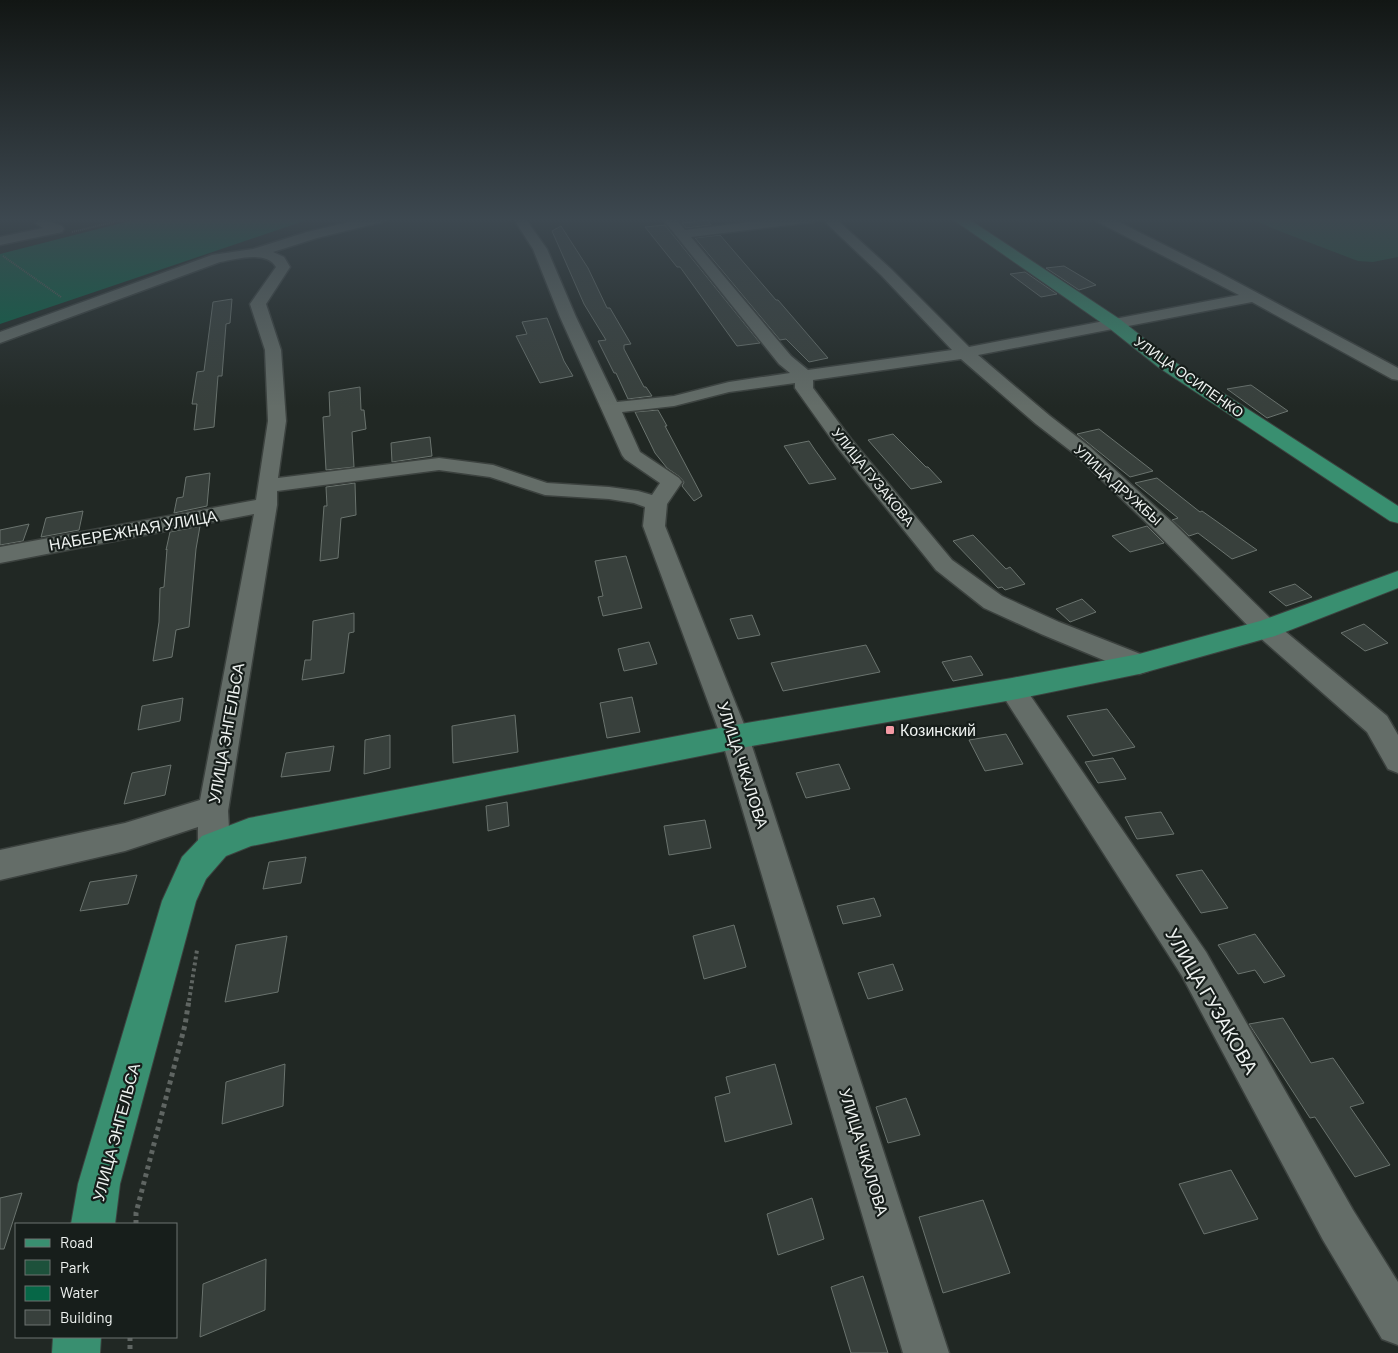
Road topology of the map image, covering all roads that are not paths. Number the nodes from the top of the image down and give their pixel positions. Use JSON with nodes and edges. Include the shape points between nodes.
{"nodes":[{"id":1,"x":154,"y":281,"type":"edge"},
{"id":2,"x":273,"y":281,"type":"edge"},
{"id":3,"x":553,"y":281,"type":"edge"},
{"id":4,"x":719,"y":281,"type":"edge"},
{"id":5,"x":895,"y":281,"type":"edge"},
{"id":6,"x":1052,"y":281,"type":"edge"},
{"id":7,"x":1226,"y":281,"type":"edge"},
{"id":8,"x":1253,"y":297,"type":"junction"},
{"id":9,"x":1115,"y":324,"type":"junction"},
{"id":10,"x":0,"y":338,"type":"edge"},
{"id":11,"x":965,"y":353,"type":"junction"},
{"id":12,"x":1398,"y":375,"type":"edge"},
{"id":13,"x":804,"y":376,"type":"junction"},
{"id":14,"x":611,"y":408,"type":"junction"},
{"id":15,"x":266,"y":496,"type":"junction"},
{"id":16,"x":656,"y":504,"type":"junction"},
{"id":17,"x":1398,"y":516,"type":"edge"},
{"id":18,"x":0,"y":555,"type":"edge"},
{"id":19,"x":1398,"y":580,"type":"edge"},
{"id":20,"x":1266,"y":629,"type":"junction"},
{"id":21,"x":1139,"y":664,"type":"junction"},
{"id":22,"x":1012,"y":689,"type":"junction"},
{"id":23,"x":735,"y":737,"type":"junction"},
{"id":24,"x":1398,"y":761,"type":"edge"},
{"id":25,"x":214,"y":828,"type":"junction"},
{"id":26,"x":0,"y":865,"type":"edge"},
{"id":27,"x":93,"y":1223,"type":"edge"},
{"id":28,"x":1398,"y":1322,"type":"edge"},
{"id":29,"x":77,"y":1338,"type":"edge"},
{"id":30,"x":76,"y":1353,"type":"edge"},
{"id":31,"x":926,"y":1353,"type":"edge"}],
"edges":[{"from":1,"to":10,"type":"street"},
{"from":2,"to":15,"type":"street","name":"УЛИЦА ЭНГЕЛЬСА","via":[[258,304],[273,350],[277,420]]},
{"from":3,"to":14,"type":"street"},
{"from":4,"to":13,"type":"street","name":"УЛИЦА ГУЗАКОВА","via":[[779,353]]},
{"from":5,"to":11,"type":"street","name":"УЛИЦА ДРУЖБЫ"},
{"from":6,"to":9,"type":"main road","name":"УЛИЦА ОСИПЕНКО"},
{"from":7,"to":8,"type":"street"},
{"from":8,"to":9,"type":"street"},
{"from":8,"to":12,"type":"street"},
{"from":9,"to":11,"type":"street"},
{"from":9,"to":17,"type":"main road","name":"УЛИЦА ОСИПЕНКО","via":[[1164,363]]},
{"from":11,"to":13,"type":"street"},
{"from":11,"to":20,"type":"street","name":"УЛИЦА ДРУЖБЫ","via":[[1083,451]]},
{"from":13,"to":14,"type":"street","via":[[729,387],[674,402]]},
{"from":13,"to":21,"type":"street","name":"УЛИЦА ГУЗАКОВА","via":[[804,388],[844,444],[944,565],[993,602]]},
{"from":14,"to":16,"type":"street","via":[[632,455],[672,482]]},
{"from":15,"to":16,"type":"street","name":"НАБЕРЕЖНАЯ УЛИЦА","via":[[439,464],[493,471],[545,489],[609,493],[638,497]]},
{"from":15,"to":18,"type":"street","name":"НАБЕРЕЖНАЯ УЛИЦА"},
{"from":15,"to":25,"type":"street","name":"УЛИЦА ЭНГЕЛЬСА"},
{"from":16,"to":23,"type":"street","name":"УЛИЦА ЧКАЛОВА","via":[[654,526]]},
{"from":19,"to":20,"type":"main road"},
{"from":20,"to":21,"type":"main road"},
{"from":20,"to":24,"type":"street","name":"УЛИЦА ДРУЖБЫ","via":[[1378,724]]},
{"from":21,"to":22,"type":"main road"},
{"from":22,"to":23,"type":"main road"},
{"from":22,"to":28,"type":"street","name":"УЛИЦА ГУЗАКОВА","via":[[1194,964],[1338,1226]]},
{"from":23,"to":25,"type":"main road","via":[[249,832]]},
{"from":23,"to":31,"type":"street","name":"УЛИЦА ЧКАЛОВА"},
{"from":25,"to":26,"type":"street","via":[[201,813],[125,837]]},
{"from":25,"to":27,"type":"main road","name":"УЛИЦА ЭНГЕЛЬСА","via":[[180,901],[99,1184]]},
{"from":29,"to":30,"type":"main road"}]}
